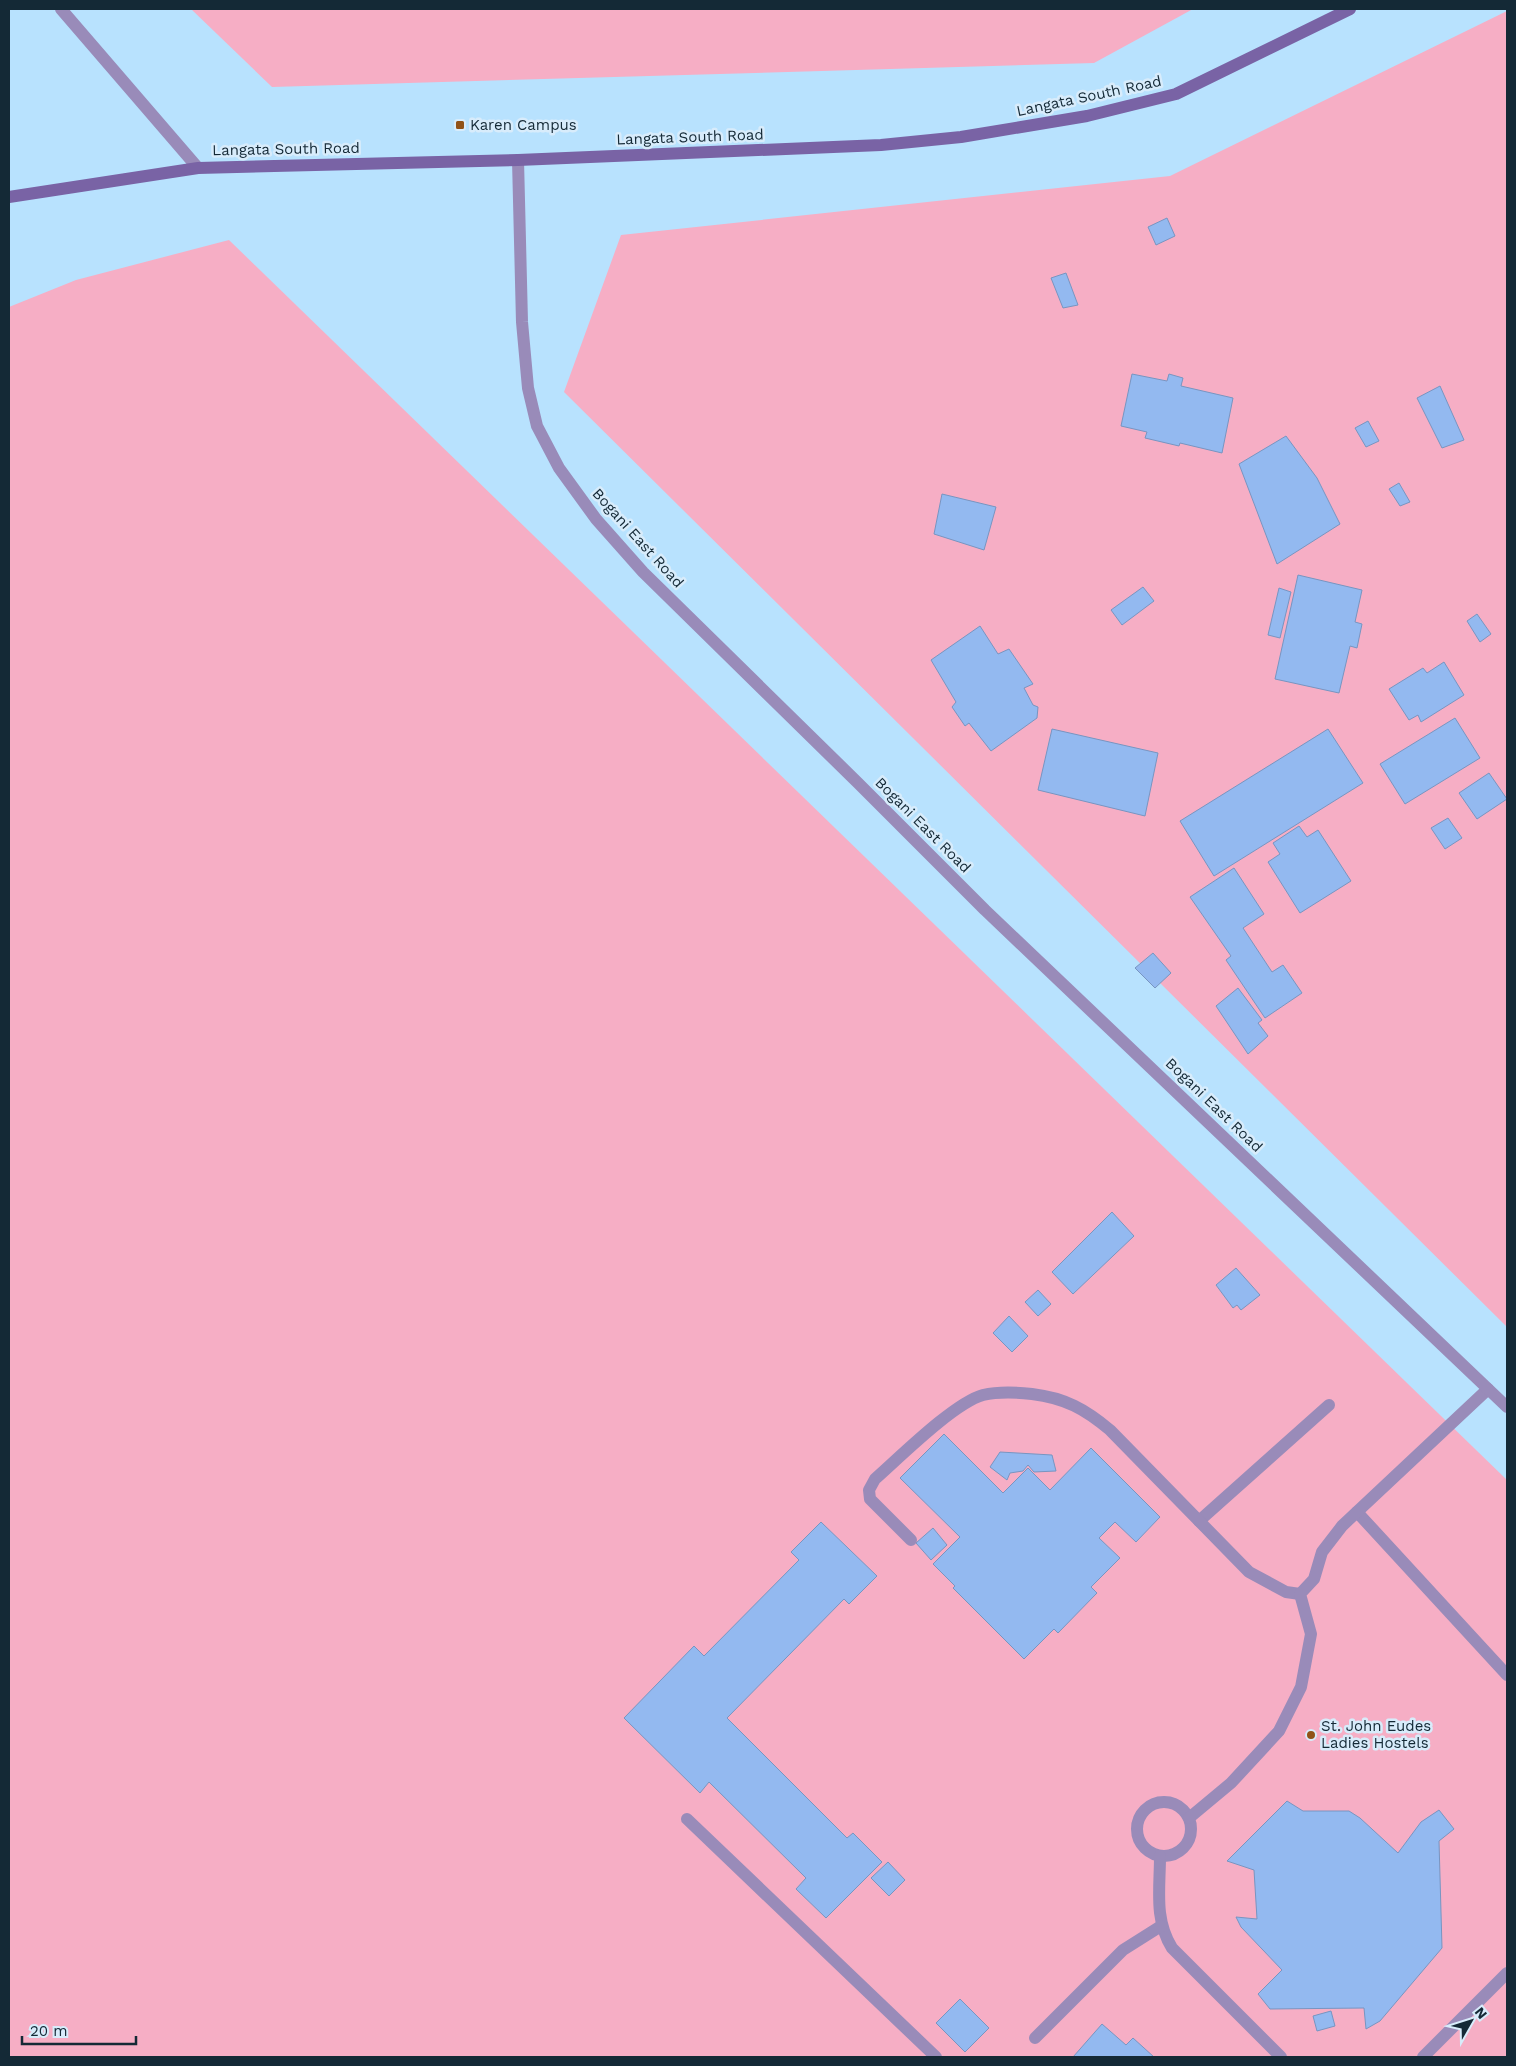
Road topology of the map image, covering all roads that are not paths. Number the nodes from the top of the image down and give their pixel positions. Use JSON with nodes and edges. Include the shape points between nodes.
{"nodes":[{"id":1,"x":61,"y":9,"type":"edge"},
{"id":2,"x":1350,"y":9,"type":"edge"},
{"id":3,"x":518,"y":160,"type":"junction"},
{"id":4,"x":198,"y":168,"type":"junction"},
{"id":5,"x":9,"y":197,"type":"edge"},
{"id":6,"x":1488,"y":1389,"type":"junction"},
{"id":7,"x":1329,"y":1404,"type":"dead end"},
{"id":8,"x":1507,"y":1407,"type":"edge"},
{"id":9,"x":1357,"y":1512,"type":"junction"},
{"id":10,"x":1200,"y":1521,"type":"junction"},
{"id":11,"x":911,"y":1540,"type":"dead end"},
{"id":12,"x":1300,"y":1594,"type":"junction"},
{"id":13,"x":1507,"y":1675,"type":"edge"},
{"id":14,"x":1189,"y":1818,"type":"junction"},
{"id":15,"x":687,"y":1820,"type":"dead end"},
{"id":16,"x":1160,"y":1856,"type":"junction"},
{"id":17,"x":1161,"y":1926,"type":"junction"},
{"id":18,"x":1507,"y":1973,"type":"edge"},
{"id":19,"x":1035,"y":2038,"type":"dead end"},
{"id":20,"x":936,"y":2057,"type":"edge"},
{"id":21,"x":1281,"y":2057,"type":"edge"},
{"id":22,"x":1423,"y":2057,"type":"edge"}],
"edges":[{"from":1,"to":4,"type":"street"},
{"from":2,"to":3,"type":"street","name":"Langata South Road","via":[[1176,94],[1044,125],[921,142]]},
{"from":3,"to":4,"type":"street","name":"Langata South Road"},
{"from":3,"to":6,"type":"street","name":"Bogani East Road","via":[[522,322],[528,388],[537,426],[558,468],[596,519],[649,579],[985,910]]},
{"from":4,"to":5,"type":"street","name":"Langata South Road"},
{"from":6,"to":8,"type":"street","name":"Bogani East Road"},
{"from":6,"to":9,"type":"street"},
{"from":7,"to":10,"type":"street"},
{"from":9,"to":12,"type":"street","via":[[1322,1552],[1314,1579]]},
{"from":9,"to":13,"type":"street"},
{"from":10,"to":11,"type":"street","via":[[1091,1414],[1054,1397],[1010,1391],[982,1396],[955,1409],[875,1479],[869,1490],[870,1499]]},
{"from":10,"to":12,"type":"street","via":[[1249,1572],[1286,1592]]},
{"from":12,"to":14,"type":"street","via":[[1311,1634],[1301,1687],[1279,1731],[1231,1783]]},
{"from":14,"to":16,"type":"street","via":[[1190,1837],[1179,1852]]},
{"from":14,"to":16,"type":"street","via":[[1176,1804],[1158,1801],[1142,1812],[1136,1830],[1143,1847]]},
{"from":15,"to":20,"type":"street"},
{"from":16,"to":17,"type":"street"},
{"from":17,"to":19,"type":"street","via":[[1124,1950]]},
{"from":17,"to":21,"type":"street","via":[[1172,1948]]},
{"from":18,"to":22,"type":"street"}]}
